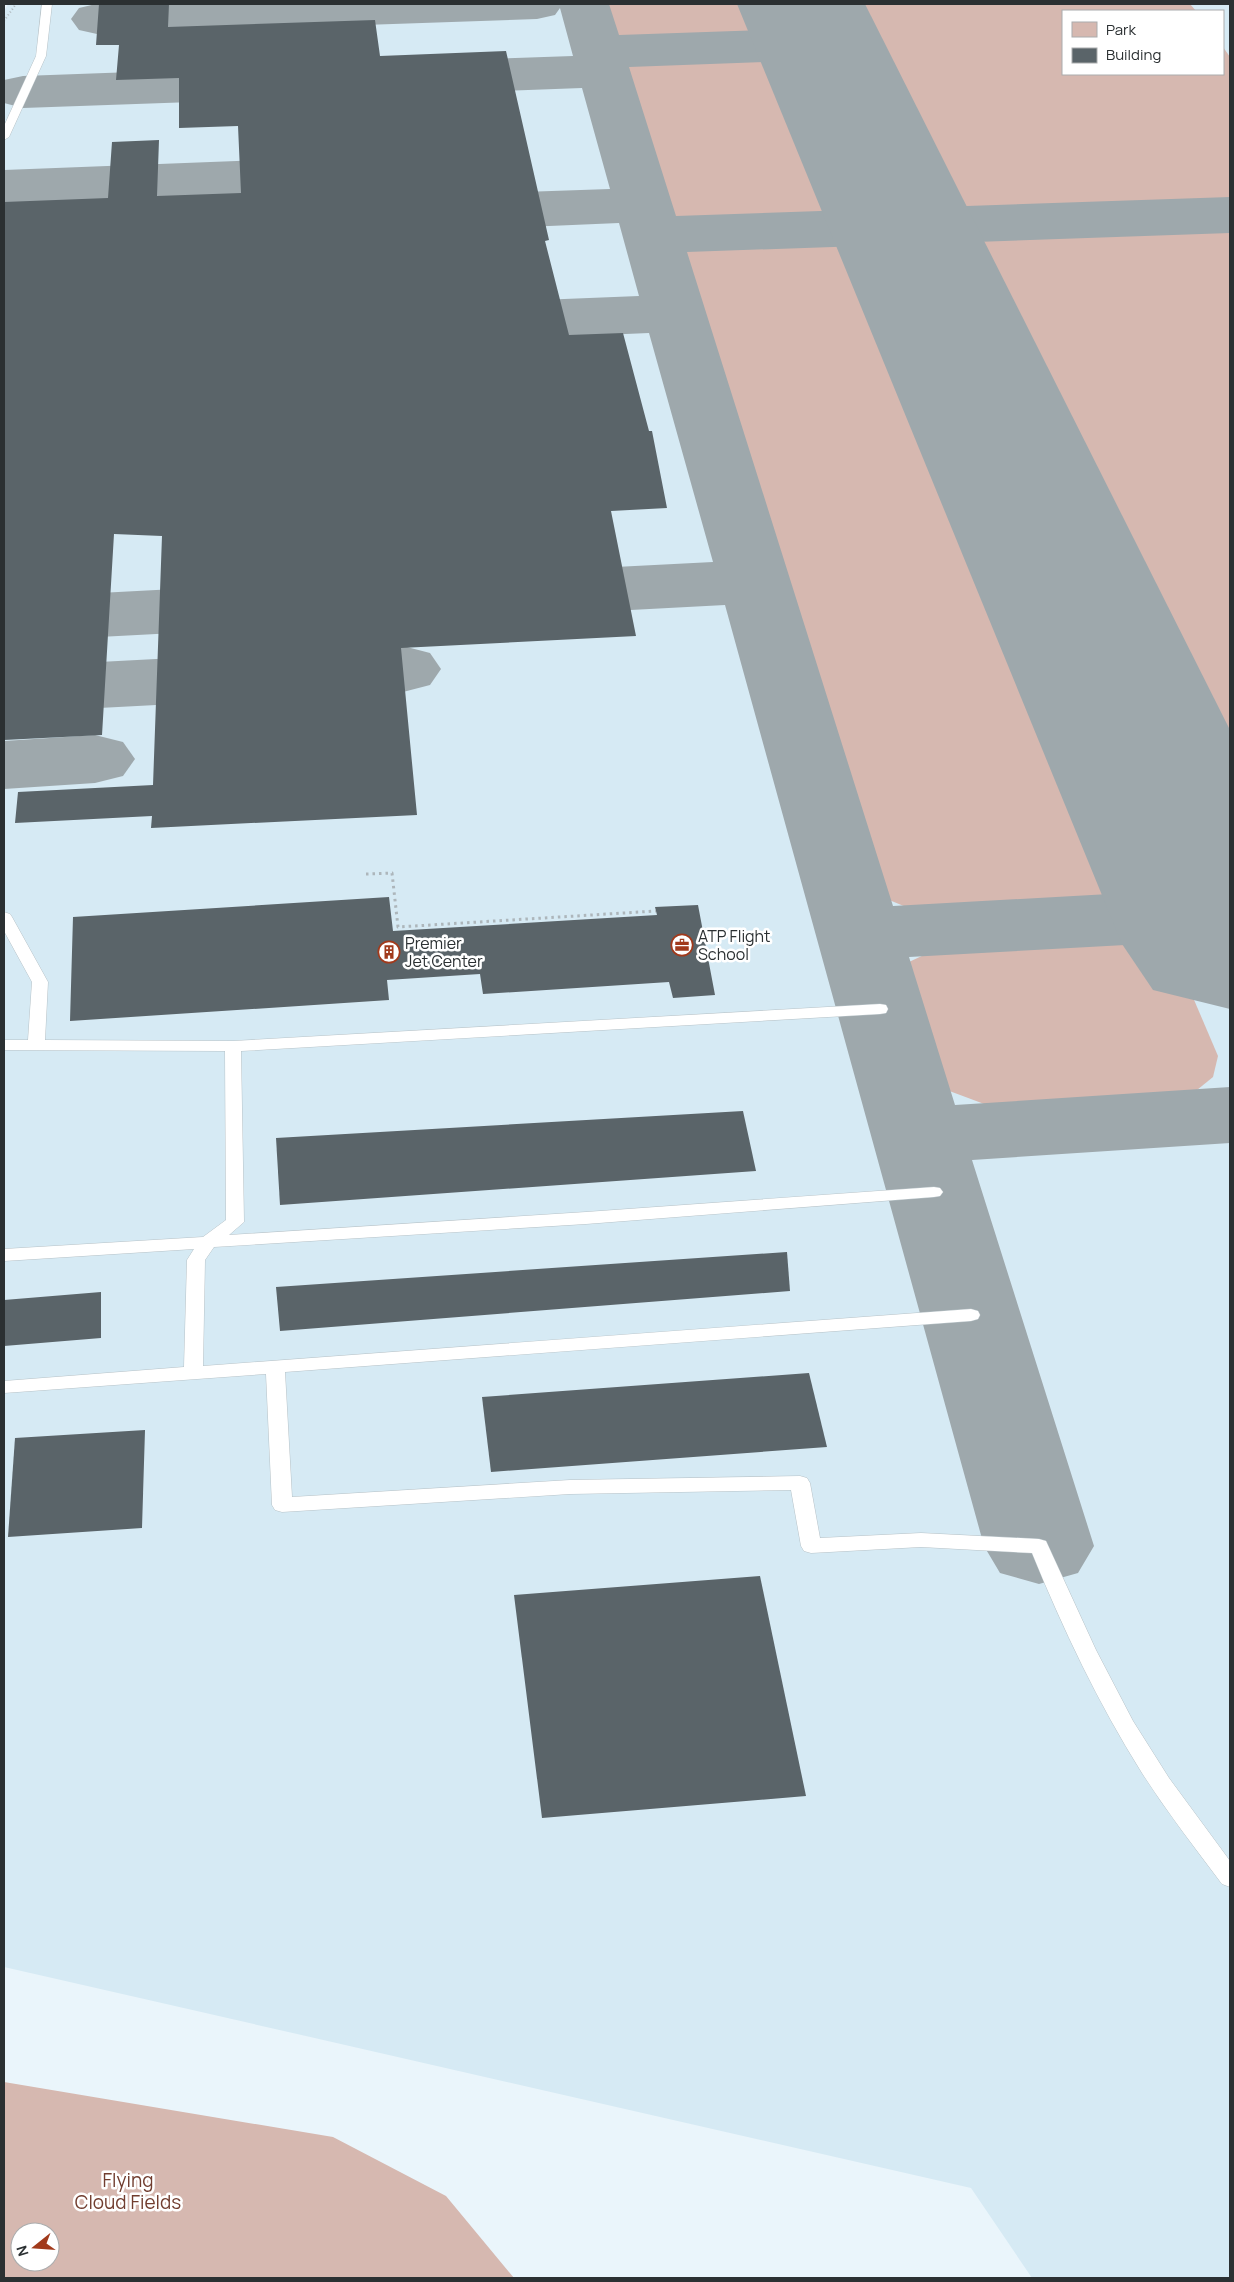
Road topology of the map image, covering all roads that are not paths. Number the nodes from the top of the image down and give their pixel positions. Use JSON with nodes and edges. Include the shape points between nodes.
{"nodes":[{"id":1,"x":47,"y":4,"type":"edge"},
{"id":2,"x":4,"y":137,"type":"edge"},
{"id":3,"x":4,"y":916,"type":"edge"},
{"id":4,"x":880,"y":1009,"type":"dead end"},
{"id":5,"x":4,"y":1045,"type":"edge"},
{"id":6,"x":36,"y":1045,"type":"junction"},
{"id":7,"x":232,"y":1046,"type":"junction"},
{"id":8,"x":934,"y":1192,"type":"dead end"},
{"id":9,"x":208,"y":1242,"type":"junction"},
{"id":10,"x":4,"y":1256,"type":"edge"},
{"id":11,"x":970,"y":1315,"type":"dead end"},
{"id":12,"x":275,"y":1367,"type":"junction"},
{"id":13,"x":193,"y":1373,"type":"junction"},
{"id":14,"x":4,"y":1387,"type":"edge"},
{"id":15,"x":1230,"y":1878,"type":"edge"}],
"edges":[{"from":1,"to":2,"type":"lane","via":[[41,56]]},
{"from":3,"to":6,"type":"lane","via":[[40,982]]},
{"from":4,"to":7,"type":"lane"},
{"from":5,"to":6,"type":"lane"},
{"from":6,"to":7,"type":"lane"},
{"from":7,"to":9,"type":"lane","via":[[235,1222]]},
{"from":8,"to":9,"type":"lane"},
{"from":9,"to":10,"type":"lane"},
{"from":9,"to":13,"type":"lane","via":[[196,1260]]},
{"from":11,"to":12,"type":"lane"},
{"from":12,"to":13,"type":"lane"},
{"from":12,"to":15,"type":"lane","via":[[282,1505],[570,1487],[800,1483],[811,1546],[921,1540],[1039,1546],[1084,1648],[1139,1750]]},
{"from":13,"to":14,"type":"lane"}]}
